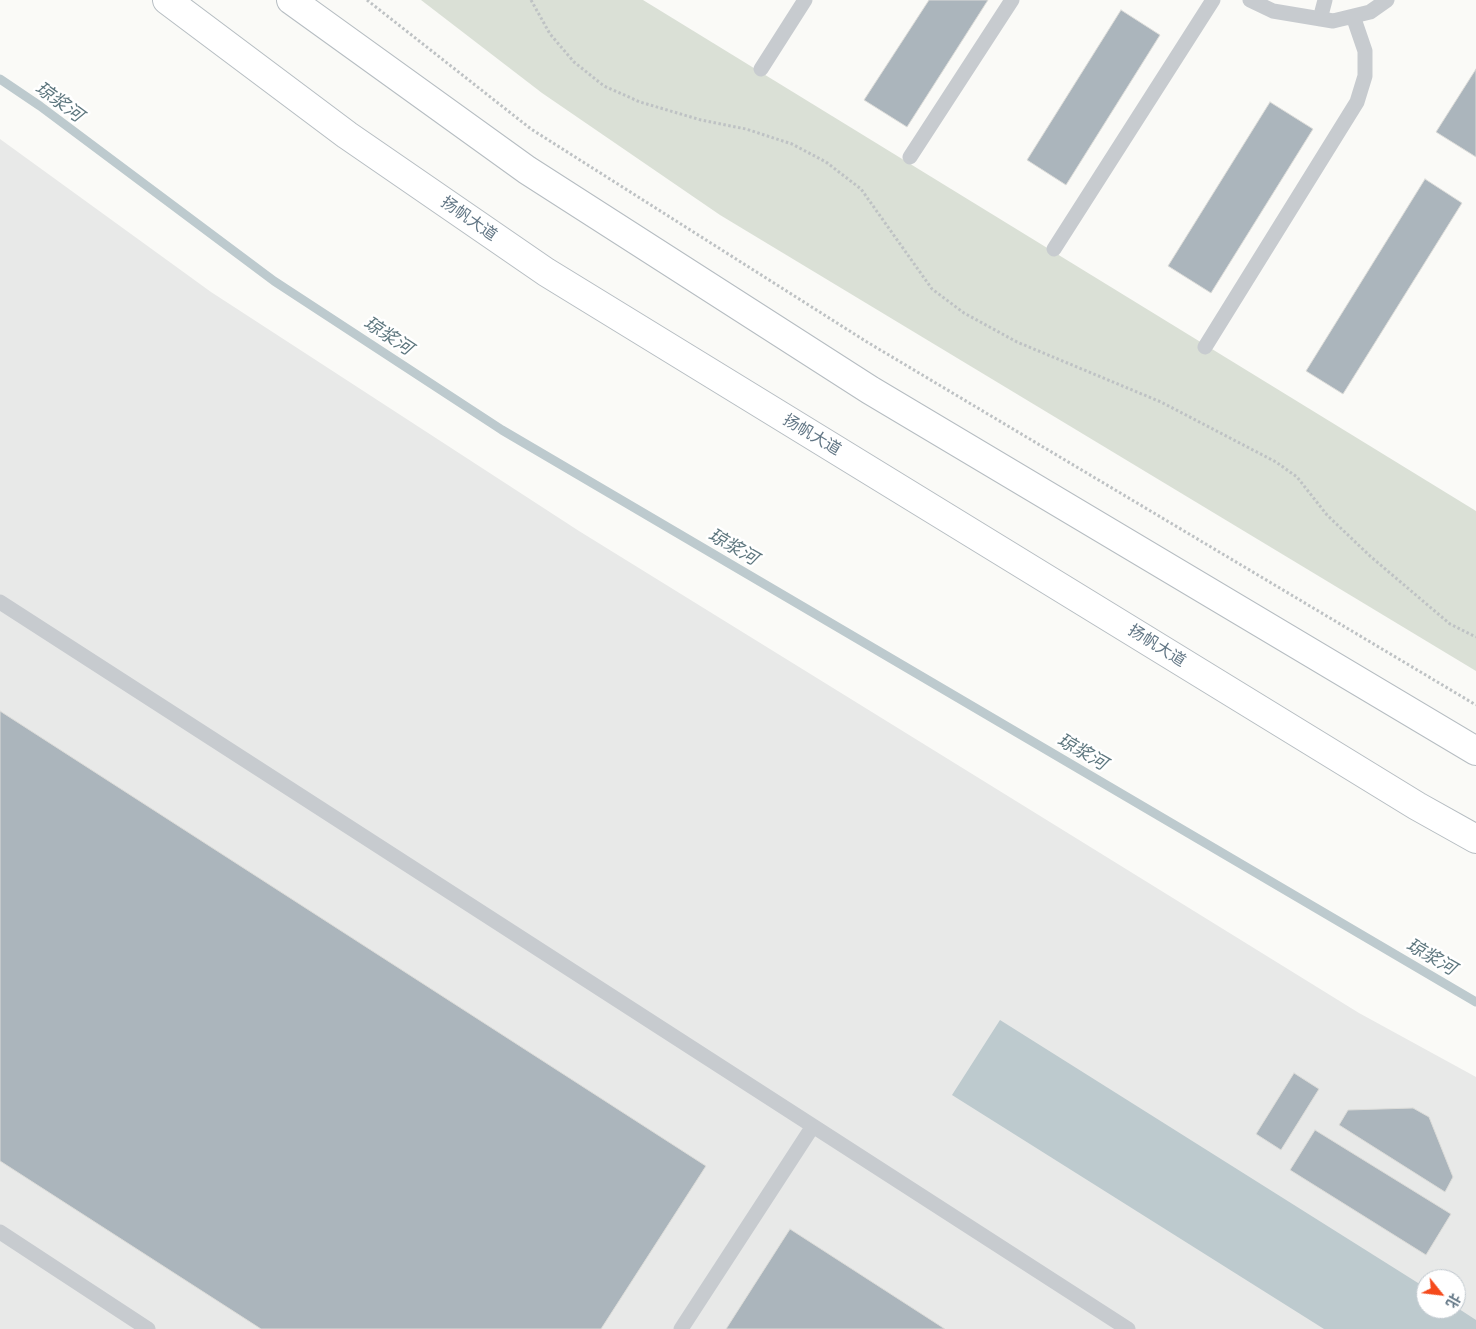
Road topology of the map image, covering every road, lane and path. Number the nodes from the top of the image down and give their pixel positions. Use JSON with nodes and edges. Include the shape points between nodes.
{"nodes":[{"id":1,"x":167,"y":0,"type":"edge"},
{"id":2,"x":291,"y":0,"type":"edge"},
{"id":3,"x":368,"y":0,"type":"edge"},
{"id":4,"x":531,"y":0,"type":"edge"},
{"id":5,"x":805,"y":0,"type":"edge"},
{"id":6,"x":1012,"y":0,"type":"edge"},
{"id":7,"x":1213,"y":0,"type":"edge"},
{"id":8,"x":1250,"y":0,"type":"edge"},
{"id":9,"x":1325,"y":0,"type":"edge"},
{"id":10,"x":1387,"y":0,"type":"edge"},
{"id":11,"x":1352,"y":16,"type":"junction"},
{"id":12,"x":1320,"y":19,"type":"junction"},
{"id":13,"x":760,"y":69,"type":"dead end"},
{"id":14,"x":910,"y":157,"type":"dead end"},
{"id":15,"x":1054,"y":249,"type":"dead end"},
{"id":16,"x":1205,"y":347,"type":"dead end"},
{"id":17,"x":0,"y":602,"type":"edge"},
{"id":18,"x":1476,"y":637,"type":"edge"},
{"id":19,"x":1476,"y":705,"type":"edge"},
{"id":20,"x":1476,"y":751,"type":"edge"},
{"id":21,"x":1476,"y":840,"type":"edge"},
{"id":22,"x":813,"y":1126,"type":"junction"},
{"id":23,"x":0,"y":1232,"type":"edge"},
{"id":24,"x":148,"y":1329,"type":"edge"},
{"id":25,"x":681,"y":1329,"type":"edge"},
{"id":26,"x":1128,"y":1329,"type":"edge"}],
"edges":[{"from":1,"to":21,"type":"main road","name":"扬帆大道","via":[[347,135],[546,272]]},
{"from":2,"to":20,"type":"main road","via":[[527,170],[870,390]]},
{"from":3,"to":19,"type":"path","via":[[548,139],[867,342]]},
{"from":4,"to":18,"type":"path","via":[[550,34],[568,55],[604,86],[640,102],[792,144],[826,162],[861,188],[932,289],[964,312],[1025,346],[1161,402],[1276,462],[1297,477],[1327,515],[1370,556],[1450,624]]},
{"from":5,"to":13,"type":"lane"},
{"from":6,"to":14,"type":"lane"},
{"from":7,"to":15,"type":"lane"},
{"from":8,"to":12,"type":"lane","via":[[1272,11]]},
{"from":9,"to":12,"type":"lane"},
{"from":10,"to":11,"type":"lane","via":[[1370,12]]},
{"from":11,"to":12,"type":"lane","via":[[1332,21]]},
{"from":11,"to":16,"type":"lane","via":[[1365,51],[1365,76],[1357,102]]},
{"from":17,"to":22,"type":"lane"},
{"from":22,"to":25,"type":"lane"},
{"from":22,"to":26,"type":"lane"},
{"from":23,"to":24,"type":"lane"}]}
